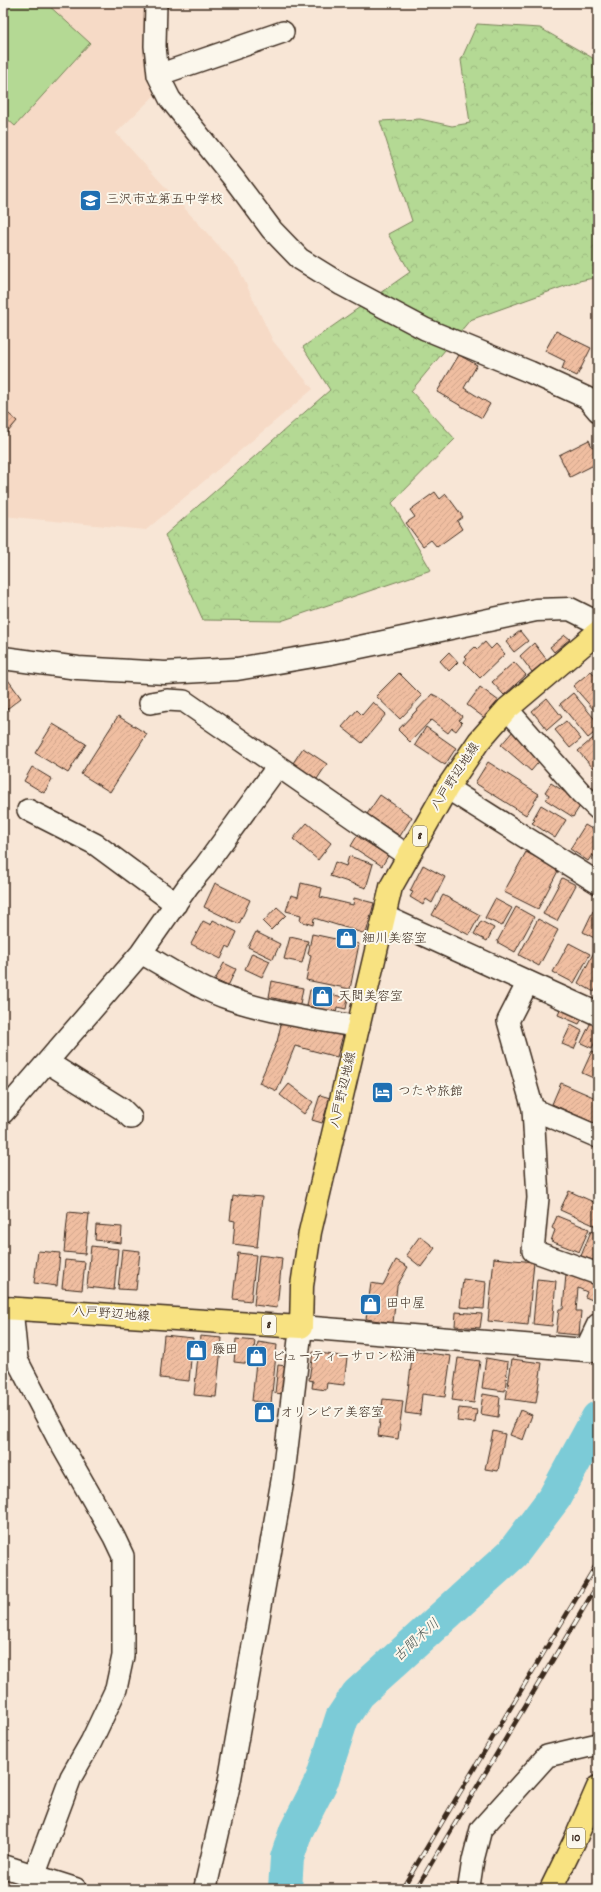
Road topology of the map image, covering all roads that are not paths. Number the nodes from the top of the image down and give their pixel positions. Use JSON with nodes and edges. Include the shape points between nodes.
{"nodes":[{"id":1,"x":156,"y":3,"type":"edge"},
{"id":2,"x":164,"y":3,"type":"edge"},
{"id":3,"x":173,"y":3,"type":"edge"},
{"id":4,"x":283,"y":32,"type":"dead end"},
{"id":5,"x":158,"y":75,"type":"junction"},
{"id":6,"x":598,"y":411,"type":"edge"},
{"id":7,"x":598,"y":623,"type":"edge"},
{"id":8,"x":598,"y":632,"type":"edge"},
{"id":9,"x":3,"y":658,"type":"edge"},
{"id":10,"x":150,"y":703,"type":"dead end"},
{"id":11,"x":507,"y":709,"type":"junction"},
{"id":12,"x":278,"y":766,"type":"junction"},
{"id":13,"x":447,"y":788,"type":"junction"},
{"id":14,"x":598,"y":809,"type":"edge"},
{"id":15,"x":28,"y":810,"type":"dead end"},
{"id":16,"x":408,"y":856,"type":"junction"},
{"id":17,"x":598,"y":883,"type":"edge"},
{"id":18,"x":176,"y":904,"type":"junction"},
{"id":19,"x":385,"y":917,"type":"junction"},
{"id":20,"x":142,"y":953,"type":"junction"},
{"id":21,"x":528,"y":982,"type":"junction"},
{"id":22,"x":598,"y":1014,"type":"edge"},
{"id":23,"x":359,"y":1027,"type":"junction"},
{"id":24,"x":47,"y":1062,"type":"junction"},
{"id":25,"x":533,"y":1109,"type":"junction"},
{"id":26,"x":3,"y":1113,"type":"edge"},
{"id":27,"x":131,"y":1118,"type":"dead end"},
{"id":28,"x":598,"y":1137,"type":"edge"},
{"id":29,"x":598,"y":1274,"type":"edge"},
{"id":30,"x":7,"y":1308,"type":"edge"},
{"id":31,"x":598,"y":1325,"type":"edge"},
{"id":32,"x":301,"y":1327,"type":"junction"},
{"id":33,"x":592,"y":1350,"type":"edge"},
{"id":34,"x":598,"y":1744,"type":"edge"},
{"id":35,"x":598,"y":1786,"type":"edge"},
{"id":36,"x":3,"y":1866,"type":"edge"},
{"id":37,"x":34,"y":1876,"type":"junction"},
{"id":38,"x":75,"y":1889,"type":"edge"},
{"id":39,"x":205,"y":1889,"type":"edge"},
{"id":40,"x":471,"y":1889,"type":"edge"},
{"id":41,"x":551,"y":1889,"type":"edge"}],
"edges":[{"from":1,"to":5,"type":"street","via":[[155,46]]},
{"from":2,"to":3,"type":"street"},
{"from":4,"to":5,"type":"street"},
{"from":5,"to":6,"type":"street","via":[[170,99],[272,230],[300,259],[425,330],[587,398]]},
{"from":7,"to":9,"type":"street","via":[[570,609],[536,610],[331,653],[237,669],[165,673],[78,668]]},
{"from":8,"to":11,"type":"main road","name":"八戸野辺地線","number":"8"},
{"from":10,"to":12,"type":"street","via":[[184,701]]},
{"from":11,"to":13,"type":"main road","name":"八戸野辺地線","number":"8","via":[[479,741]]},
{"from":11,"to":14,"type":"street","via":[[581,794]]},
{"from":12,"to":16,"type":"street"},
{"from":12,"to":18,"type":"street"},
{"from":13,"to":16,"type":"main road","name":"八戸野辺地線","number":"8"},
{"from":13,"to":17,"type":"street"},
{"from":15,"to":18,"type":"street","via":[[95,844]]},
{"from":16,"to":19,"type":"main road","name":"八戸野辺地線","number":"8","via":[[391,887]]},
{"from":18,"to":20,"type":"street"},
{"from":19,"to":21,"type":"street"},
{"from":19,"to":23,"type":"main road","name":"八戸野辺地線","number":"8"},
{"from":20,"to":23,"type":"street","via":[[205,989],[231,1000]]},
{"from":20,"to":24,"type":"street"},
{"from":21,"to":22,"type":"street"},
{"from":21,"to":25,"type":"street","via":[[508,1021]]},
{"from":23,"to":32,"type":"main road","name":"八戸野辺地線","number":"8","via":[[310,1232],[302,1286]]},
{"from":24,"to":26,"type":"street"},
{"from":24,"to":27,"type":"street","via":[[122,1109]]},
{"from":25,"to":28,"type":"street"},
{"from":25,"to":29,"type":"street","via":[[538,1198],[533,1251]]},
{"from":30,"to":32,"type":"main road","name":"八戸野辺地線","number":"8"},
{"from":30,"to":37,"type":"street","via":[[17,1360],[123,1556],[123,1656],[116,1689],[71,1777]]},
{"from":31,"to":33,"type":"street"},
{"from":32,"to":33,"type":"street"},
{"from":32,"to":39,"type":"street","via":[[281,1485],[229,1784]]},
{"from":34,"to":40,"type":"street","via":[[547,1756],[481,1829],[473,1860],[469,1886]]},
{"from":35,"to":41,"type":"main road","number":"10"},
{"from":36,"to":37,"type":"street"},
{"from":37,"to":38,"type":"street"}]}
